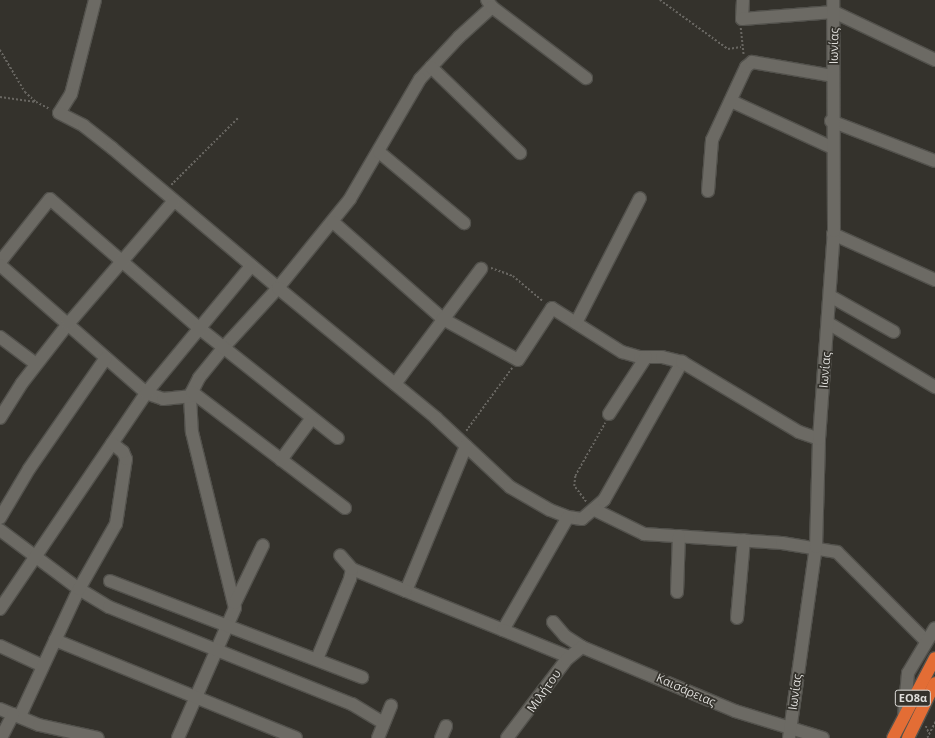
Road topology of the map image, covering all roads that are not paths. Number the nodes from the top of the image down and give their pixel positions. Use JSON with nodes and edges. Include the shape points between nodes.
{"nodes":[{"id":1,"x":95,"y":0,"type":"edge"},
{"id":2,"x":743,"y":0,"type":"edge"},
{"id":3,"x":833,"y":0,"type":"edge"},
{"id":4,"x":490,"y":4,"type":"edge"},
{"id":5,"x":834,"y":12,"type":"junction"},
{"id":6,"x":935,"y":60,"type":"edge"},
{"id":7,"x":431,"y":67,"type":"junction"},
{"id":8,"x":833,"y":76,"type":"junction"},
{"id":9,"x":586,"y":78,"type":"dead end"},
{"id":10,"x":731,"y":101,"type":"junction"},
{"id":11,"x":832,"y":121,"type":"junction"},
{"id":12,"x":831,"y":147,"type":"junction"},
{"id":13,"x":378,"y":152,"type":"junction"},
{"id":14,"x":520,"y":153,"type":"dead end"},
{"id":15,"x":935,"y":161,"type":"edge"},
{"id":16,"x":708,"y":191,"type":"dead end"},
{"id":17,"x":640,"y":198,"type":"dead end"},
{"id":18,"x":173,"y":202,"type":"junction"},
{"id":19,"x":333,"y":222,"type":"junction"},
{"id":20,"x":464,"y":223,"type":"dead end"},
{"id":21,"x":834,"y":234,"type":"junction"},
{"id":22,"x":121,"y":262,"type":"junction"},
{"id":23,"x":0,"y":264,"type":"edge"},
{"id":24,"x":250,"y":266,"type":"junction"},
{"id":25,"x":481,"y":269,"type":"road end"},
{"id":26,"x":935,"y":280,"type":"edge"},
{"id":27,"x":278,"y":288,"type":"junction"},
{"id":28,"x":830,"y":296,"type":"junction"},
{"id":29,"x":443,"y":319,"type":"junction"},
{"id":30,"x":576,"y":323,"type":"junction"},
{"id":31,"x":828,"y":323,"type":"junction"},
{"id":32,"x":68,"y":324,"type":"junction"},
{"id":33,"x":199,"y":328,"type":"junction"},
{"id":34,"x":894,"y":332,"type":"dead end"},
{"id":35,"x":0,"y":337,"type":"edge"},
{"id":36,"x":224,"y":347,"type":"junction"},
{"id":37,"x":646,"y":357,"type":"junction"},
{"id":38,"x":106,"y":358,"type":"junction"},
{"id":39,"x":682,"y":362,"type":"junction"},
{"id":40,"x":36,"y":364,"type":"junction"},
{"id":41,"x":395,"y":384,"type":"junction"},
{"id":42,"x":935,"y":387,"type":"edge"},
{"id":43,"x":146,"y":392,"type":"junction"},
{"id":44,"x":191,"y":394,"type":"junction"},
{"id":45,"x":609,"y":414,"type":"road end"},
{"id":46,"x":0,"y":416,"type":"edge"},
{"id":47,"x":312,"y":418,"type":"junction"},
{"id":48,"x":338,"y":438,"type":"dead end"},
{"id":49,"x":819,"y":439,"type":"junction"},
{"id":50,"x":112,"y":443,"type":"junction"},
{"id":51,"x":463,"y":443,"type":"junction"},
{"id":52,"x":280,"y":460,"type":"junction"},
{"id":53,"x":345,"y":508,"type":"dead end"},
{"id":54,"x":596,"y":510,"type":"junction"},
{"id":55,"x":568,"y":517,"type":"junction"},
{"id":56,"x":0,"y":518,"type":"edge"},
{"id":57,"x":0,"y":530,"type":"edge"},
{"id":58,"x":679,"y":536,"type":"junction"},
{"id":59,"x":744,"y":540,"type":"junction"},
{"id":60,"x":263,"y":545,"type":"dead end"},
{"id":61,"x":816,"y":547,"type":"junction"},
{"id":62,"x":340,"y":555,"type":"dead end"},
{"id":63,"x":36,"y":556,"type":"junction"},
{"id":64,"x":352,"y":568,"type":"junction"},
{"id":65,"x":110,"y":581,"type":"dead end"},
{"id":66,"x":79,"y":589,"type":"junction"},
{"id":67,"x":406,"y":591,"type":"junction"},
{"id":68,"x":677,"y":592,"type":"dead end"},
{"id":69,"x":235,"y":603,"type":"junction"},
{"id":70,"x":0,"y":609,"type":"edge"},
{"id":71,"x":737,"y":618,"type":"dead end"},
{"id":72,"x":553,"y":622,"type":"dead end"},
{"id":73,"x":227,"y":627,"type":"junction"},
{"id":74,"x":935,"y":628,"type":"edge"},
{"id":75,"x":503,"y":630,"type":"junction"},
{"id":76,"x":55,"y":640,"type":"junction"},
{"id":77,"x":926,"y":641,"type":"junction"},
{"id":78,"x":0,"y":646,"type":"edge"},
{"id":79,"x":582,"y":647,"type":"junction"},
{"id":80,"x":216,"y":652,"type":"junction"},
{"id":81,"x":569,"y":657,"type":"junction"},
{"id":82,"x":935,"y":658,"type":"edge"},
{"id":83,"x":318,"y":660,"type":"junction"},
{"id":84,"x":41,"y":665,"type":"junction"},
{"id":85,"x":362,"y":677,"type":"dead end"},
{"id":86,"x":935,"y":683,"type":"edge"},
{"id":87,"x":196,"y":696,"type":"junction"},
{"id":88,"x":391,"y":706,"type":"dead end"},
{"id":89,"x":0,"y":709,"type":"edge"},
{"id":90,"x":16,"y":715,"type":"junction"},
{"id":91,"x":904,"y":717,"type":"junction"},
{"id":92,"x":384,"y":722,"type":"junction"},
{"id":93,"x":446,"y":726,"type":"dead end"},
{"id":94,"x":789,"y":734,"type":"edge"},
{"id":95,"x":1,"y":738,"type":"edge"},
{"id":96,"x":96,"y":738,"type":"edge"},
{"id":97,"x":178,"y":738,"type":"edge"},
{"id":98,"x":296,"y":738,"type":"edge"},
{"id":99,"x":378,"y":738,"type":"edge"},
{"id":100,"x":441,"y":738,"type":"edge"},
{"id":101,"x":507,"y":738,"type":"edge"},
{"id":102,"x":823,"y":738,"type":"edge"},
{"id":103,"x":893,"y":738,"type":"edge"},
{"id":104,"x":908,"y":738,"type":"edge"}],
"edges":[{"from":1,"to":18,"type":"street","via":[[71,94],[59,113],[84,126]]},
{"from":2,"to":5,"type":"street","via":[[742,19]]},
{"from":3,"to":5,"type":"street","name":"Ιωνίας"},
{"from":4,"to":7,"type":"street"},
{"from":4,"to":9,"type":"street"},
{"from":5,"to":6,"type":"street"},
{"from":5,"to":8,"type":"street","name":"Ιωνίας"},
{"from":7,"to":13,"type":"street","via":[[411,93]]},
{"from":7,"to":14,"type":"street"},
{"from":8,"to":10,"type":"street","via":[[750,64],[740,78]]},
{"from":8,"to":11,"type":"street","name":"Ιωνίας"},
{"from":10,"to":12,"type":"street"},
{"from":10,"to":16,"type":"street","via":[[712,140]]},
{"from":11,"to":12,"type":"street","name":"Ιωνίας"},
{"from":11,"to":15,"type":"street"},
{"from":12,"to":21,"type":"street","name":"Ιωνίας"},
{"from":13,"to":19,"type":"street"},
{"from":13,"to":20,"type":"street"},
{"from":17,"to":30,"type":"street"},
{"from":18,"to":22,"type":"street"},
{"from":18,"to":24,"type":"street"},
{"from":19,"to":27,"type":"street"},
{"from":19,"to":29,"type":"street"},
{"from":21,"to":26,"type":"street"},
{"from":21,"to":28,"type":"street","name":"Ιωνίας"},
{"from":22,"to":23,"type":"street","via":[[50,199]]},
{"from":22,"to":32,"type":"street"},
{"from":22,"to":33,"type":"street"},
{"from":23,"to":32,"type":"street"},
{"from":24,"to":27,"type":"street"},
{"from":24,"to":33,"type":"street"},
{"from":25,"to":29,"type":"street"},
{"from":27,"to":36,"type":"street"},
{"from":27,"to":41,"type":"street"},
{"from":28,"to":31,"type":"street","name":"Ιωνίας"},
{"from":28,"to":34,"type":"street"},
{"from":29,"to":30,"type":"street","via":[[518,360],[552,308]]},
{"from":29,"to":41,"type":"street"},
{"from":30,"to":37,"type":"street","via":[[622,352]]},
{"from":31,"to":42,"type":"street"},
{"from":31,"to":49,"type":"street","name":"Ιωνίας"},
{"from":32,"to":38,"type":"street"},
{"from":32,"to":40,"type":"street"},
{"from":33,"to":36,"type":"street"},
{"from":33,"to":43,"type":"street"},
{"from":35,"to":40,"type":"street"},
{"from":36,"to":44,"type":"street"},
{"from":36,"to":47,"type":"street"},
{"from":37,"to":39,"type":"street","via":[[662,356]]},
{"from":37,"to":45,"type":"street"},
{"from":38,"to":43,"type":"street"},
{"from":38,"to":56,"type":"street","via":[[29,469]]},
{"from":39,"to":49,"type":"street","via":[[799,432]]},
{"from":39,"to":54,"type":"street","via":[[619,476]]},
{"from":40,"to":46,"type":"street"},
{"from":41,"to":51,"type":"street"},
{"from":43,"to":44,"type":"street","via":[[163,399]]},
{"from":43,"to":50,"type":"street"},
{"from":44,"to":52,"type":"street"},
{"from":44,"to":69,"type":"street","via":[[192,432]]},
{"from":47,"to":48,"type":"street"},
{"from":47,"to":52,"type":"street"},
{"from":49,"to":61,"type":"street","name":"Ιωνίας"},
{"from":50,"to":63,"type":"street"},
{"from":50,"to":66,"type":"street","via":[[123,452],[126,459],[119,515]]},
{"from":51,"to":55,"type":"street","via":[[510,487],[550,510]]},
{"from":51,"to":67,"type":"street"},
{"from":52,"to":53,"type":"street"},
{"from":54,"to":55,"type":"street","via":[[582,519]]},
{"from":54,"to":58,"type":"street","via":[[634,532]]},
{"from":55,"to":75,"type":"street"},
{"from":57,"to":63,"type":"street"},
{"from":58,"to":59,"type":"street"},
{"from":58,"to":68,"type":"street"},
{"from":59,"to":61,"type":"street"},
{"from":59,"to":71,"type":"street"},
{"from":60,"to":69,"type":"street"},
{"from":61,"to":77,"type":"street","via":[[837,552]]},
{"from":61,"to":94,"type":"street","name":"Ιωνίας"},
{"from":62,"to":64,"type":"street"},
{"from":63,"to":66,"type":"street"},
{"from":63,"to":70,"type":"street"},
{"from":64,"to":67,"type":"street"},
{"from":64,"to":83,"type":"street"},
{"from":65,"to":73,"type":"street"},
{"from":66,"to":76,"type":"street"},
{"from":66,"to":80,"type":"street","via":[[109,607]]},
{"from":67,"to":75,"type":"street"},
{"from":69,"to":73,"type":"street"},
{"from":72,"to":79,"type":"street","name":"Καισάρειας","via":[[565,636]]},
{"from":73,"to":80,"type":"street"},
{"from":73,"to":83,"type":"street"},
{"from":74,"to":77,"type":"street"},
{"from":75,"to":81,"type":"street"},
{"from":76,"to":84,"type":"street"},
{"from":76,"to":87,"type":"street"},
{"from":77,"to":91,"type":"street","via":[[908,673]]},
{"from":78,"to":84,"type":"street"},
{"from":79,"to":81,"type":"street","name":"Μιλήτου"},
{"from":79,"to":94,"type":"street","name":"Καισάρειας"},
{"from":80,"to":87,"type":"street"},
{"from":80,"to":92,"type":"street","via":[[352,704]]},
{"from":81,"to":101,"type":"street","name":"Μιλήτου"},
{"from":82,"to":91,"type":"highway","number":"ΕΟ8α"},
{"from":83,"to":85,"type":"street"},
{"from":84,"to":90,"type":"street"},
{"from":86,"to":104,"type":"highway","number":"ΕΟ8α"},
{"from":87,"to":97,"type":"street"},
{"from":87,"to":98,"type":"street"},
{"from":88,"to":92,"type":"street"},
{"from":89,"to":90,"type":"street"},
{"from":90,"to":95,"type":"street"},
{"from":90,"to":96,"type":"street","via":[[39,725]]},
{"from":91,"to":103,"type":"highway","number":"ΕΟ8α"},
{"from":92,"to":99,"type":"street"},
{"from":93,"to":100,"type":"street"},
{"from":94,"to":102,"type":"street","name":"Καισάρειας"}]}
